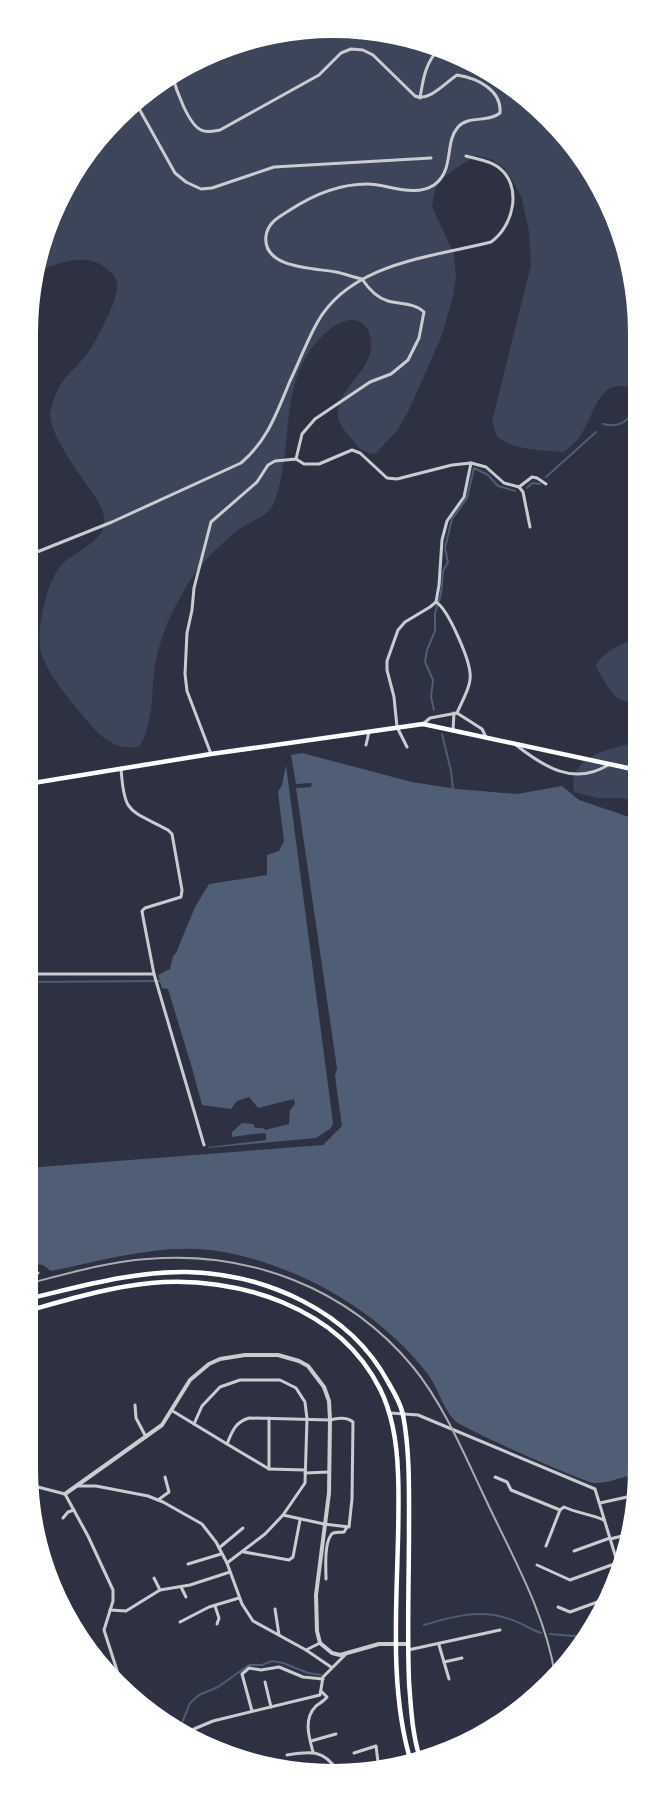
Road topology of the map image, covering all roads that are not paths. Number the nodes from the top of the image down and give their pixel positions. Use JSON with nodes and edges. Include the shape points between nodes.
{"nodes":[{"id":1,"x":433,"y":55,"type":"edge"},
{"id":2,"x":175,"y":83,"type":"edge"},
{"id":3,"x":420,"y":98,"type":"junction"},
{"id":4,"x":140,"y":110,"type":"edge"},
{"id":5,"x":466,"y":156,"type":"dead end"},
{"id":6,"x":431,"y":158,"type":"dead end"},
{"id":7,"x":362,"y":279,"type":"junction"},
{"id":8,"x":296,"y":459,"type":"junction"},
{"id":9,"x":471,"y":463,"type":"junction"},
{"id":10,"x":546,"y":484,"type":"dead end"},
{"id":11,"x":519,"y":488,"type":"junction"},
{"id":12,"x":530,"y":527,"type":"dead end"},
{"id":13,"x":38,"y":552,"type":"edge"},
{"id":14,"x":436,"y":602,"type":"junction"},
{"id":15,"x":455,"y":713,"type":"junction"},
{"id":16,"x":423,"y":724,"type":"junction"},
{"id":17,"x":397,"y":727,"type":"junction"},
{"id":18,"x":453,"y":730,"type":"junction"},
{"id":19,"x":369,"y":731,"type":"junction"},
{"id":20,"x":486,"y":737,"type":"junction"},
{"id":21,"x":514,"y":744,"type":"junction"},
{"id":22,"x":366,"y":745,"type":"dead end"},
{"id":23,"x":407,"y":747,"type":"dead end"},
{"id":24,"x":211,"y":754,"type":"junction"},
{"id":25,"x":608,"y":765,"type":"junction"},
{"id":26,"x":121,"y":768,"type":"junction"},
{"id":27,"x":628,"y":768,"type":"edge"},
{"id":28,"x":38,"y":782,"type":"edge"},
{"id":29,"x":38,"y":974,"type":"edge"},
{"id":30,"x":155,"y":974,"type":"junction"},
{"id":31,"x":204,"y":1145,"type":"dead end"},
{"id":32,"x":38,"y":1297,"type":"edge"},
{"id":33,"x":38,"y":1308,"type":"edge"},
{"id":34,"x":135,"y":1405,"type":"dead end"},
{"id":35,"x":171,"y":1410,"type":"junction"},
{"id":36,"x":390,"y":1413,"type":"junction"},
{"id":37,"x":403,"y":1413,"type":"junction"},
{"id":38,"x":269,"y":1418,"type":"junction"},
{"id":39,"x":307,"y":1419,"type":"junction"},
{"id":40,"x":330,"y":1420,"type":"junction"},
{"id":41,"x":194,"y":1424,"type":"junction"},
{"id":42,"x":146,"y":1437,"type":"junction"},
{"id":43,"x":227,"y":1444,"type":"junction"},
{"id":44,"x":269,"y":1469,"type":"junction"},
{"id":45,"x":305,"y":1471,"type":"junction"},
{"id":46,"x":329,"y":1472,"type":"junction"},
{"id":47,"x":165,"y":1477,"type":"dead end"},
{"id":48,"x":495,"y":1477,"type":"dead end"},
{"id":49,"x":77,"y":1486,"type":"junction"},
{"id":50,"x":38,"y":1487,"type":"edge"},
{"id":51,"x":66,"y":1494,"type":"junction"},
{"id":52,"x":627,"y":1497,"type":"edge"},
{"id":53,"x":158,"y":1500,"type":"junction"},
{"id":54,"x":600,"y":1503,"type":"junction"},
{"id":55,"x":74,"y":1510,"type":"junction"},
{"id":56,"x":560,"y":1510,"type":"junction"},
{"id":57,"x":283,"y":1515,"type":"junction"},
{"id":58,"x":63,"y":1518,"type":"dead end"},
{"id":59,"x":300,"y":1520,"type":"junction"},
{"id":60,"x":604,"y":1520,"type":"junction"},
{"id":61,"x":324,"y":1524,"type":"junction"},
{"id":62,"x":347,"y":1527,"type":"junction"},
{"id":63,"x":243,"y":1528,"type":"dead end"},
{"id":64,"x":620,"y":1536,"type":"edge"},
{"id":65,"x":610,"y":1539,"type":"junction"},
{"id":66,"x":546,"y":1546,"type":"dead end"},
{"id":67,"x":218,"y":1548,"type":"junction"},
{"id":68,"x":574,"y":1551,"type":"dead end"},
{"id":69,"x":243,"y":1552,"type":"junction"},
{"id":70,"x":221,"y":1554,"type":"junction"},
{"id":71,"x":615,"y":1556,"type":"edge"},
{"id":72,"x":226,"y":1563,"type":"junction"},
{"id":73,"x":188,"y":1564,"type":"dead end"},
{"id":74,"x":537,"y":1565,"type":"dead end"},
{"id":75,"x":613,"y":1565,"type":"edge"},
{"id":76,"x":230,"y":1572,"type":"junction"},
{"id":77,"x":154,"y":1578,"type":"dead end"},
{"id":78,"x":326,"y":1579,"type":"dead end"},
{"id":79,"x":181,"y":1587,"type":"junction"},
{"id":80,"x":160,"y":1590,"type":"junction"},
{"id":81,"x":186,"y":1597,"type":"dead end"},
{"id":82,"x":239,"y":1598,"type":"junction"},
{"id":83,"x":597,"y":1602,"type":"edge"},
{"id":84,"x":214,"y":1606,"type":"junction"},
{"id":85,"x":558,"y":1607,"type":"dead end"},
{"id":86,"x":275,"y":1609,"type":"dead end"},
{"id":87,"x":110,"y":1610,"type":"junction"},
{"id":88,"x":180,"y":1622,"type":"dead end"},
{"id":89,"x":216,"y":1624,"type":"dead end"},
{"id":90,"x":500,"y":1630,"type":"dead end"},
{"id":91,"x":279,"y":1635,"type":"junction"},
{"id":92,"x":320,"y":1643,"type":"junction"},
{"id":93,"x":397,"y":1644,"type":"junction"},
{"id":94,"x":408,"y":1644,"type":"junction"},
{"id":95,"x":439,"y":1645,"type":"junction"},
{"id":96,"x":306,"y":1650,"type":"junction"},
{"id":97,"x":408,"y":1650,"type":"junction"},
{"id":98,"x":345,"y":1655,"type":"junction"},
{"id":99,"x":462,"y":1658,"type":"dead end"},
{"id":100,"x":444,"y":1662,"type":"junction"},
{"id":101,"x":331,"y":1668,"type":"junction"},
{"id":102,"x":117,"y":1670,"type":"edge"},
{"id":103,"x":323,"y":1678,"type":"junction"},
{"id":104,"x":449,"y":1679,"type":"dead end"},
{"id":105,"x":265,"y":1682,"type":"dead end"},
{"id":106,"x":322,"y":1692,"type":"junction"},
{"id":107,"x":271,"y":1707,"type":"junction"},
{"id":108,"x":252,"y":1711,"type":"junction"},
{"id":109,"x":194,"y":1729,"type":"dead end"},
{"id":110,"x":336,"y":1734,"type":"dead end"},
{"id":111,"x":311,"y":1742,"type":"junction"},
{"id":112,"x":419,"y":1751,"type":"edge"},
{"id":113,"x":313,"y":1752,"type":"junction"},
{"id":114,"x":354,"y":1753,"type":"dead end"},
{"id":115,"x":408,"y":1754,"type":"edge"},
{"id":116,"x":287,"y":1755,"type":"dead end"},
{"id":117,"x":378,"y":1761,"type":"edge"},
{"id":118,"x":331,"y":1764,"type":"edge"}],
"edges":[{"from":1,"to":3,"type":"street","via":[[424,73]]},
{"from":2,"to":3,"type":"street","via":[[195,124],[210,132],[319,75],[334,58],[351,49],[373,55]]},
{"from":3,"to":7,"type":"street","via":[[429,97],[457,75],[466,76],[493,91],[499,98],[500,113],[459,126],[446,173],[434,185],[418,190],[367,184],[327,190],[272,222],[267,231],[268,247],[286,263]]},
{"from":4,"to":6,"type":"street","via":[[175,173],[201,189],[283,165]]},
{"from":5,"to":7,"type":"street","via":[[497,166],[509,179],[513,199],[499,236],[491,242],[396,265]]},
{"from":7,"to":8,"type":"street","via":[[381,298],[419,307],[424,312],[419,338],[408,360],[391,374],[370,382],[315,419],[302,434]]},
{"from":7,"to":13,"type":"street","via":[[335,299],[317,322],[269,430],[241,463]]},
{"from":8,"to":9,"type":"street","via":[[304,464],[319,464],[352,450],[387,477],[397,479]]},
{"from":8,"to":24,"type":"street","via":[[268,465],[257,482],[208,529],[194,588],[185,674],[187,691]]},
{"from":9,"to":11,"type":"street"},
{"from":9,"to":14,"type":"street","via":[[464,497],[447,521],[442,540]]},
{"from":10,"to":11,"type":"street","via":[[531,477]]},
{"from":11,"to":12,"type":"street"},
{"from":14,"to":15,"type":"street","via":[[454,629],[471,674]]},
{"from":14,"to":17,"type":"street","via":[[405,622],[390,648],[387,670]]},
{"from":15,"to":16,"type":"street","via":[[430,718]]},
{"from":15,"to":18,"type":"street"},
{"from":15,"to":20,"type":"street","via":[[482,729]]},
{"from":16,"to":17,"type":"main road"},
{"from":16,"to":18,"type":"main road"},
{"from":17,"to":19,"type":"main road"},
{"from":17,"to":23,"type":"street"},
{"from":18,"to":20,"type":"main road"},
{"from":19,"to":22,"type":"street"},
{"from":19,"to":24,"type":"main road"},
{"from":20,"to":21,"type":"main road"},
{"from":21,"to":25,"type":"main road"},
{"from":21,"to":25,"type":"street","via":[[550,769],[565,773],[597,772]]},
{"from":24,"to":26,"type":"main road"},
{"from":25,"to":27,"type":"main road"},
{"from":26,"to":28,"type":"main road"},
{"from":26,"to":30,"type":"street","via":[[125,802],[130,810],[172,834],[182,890],[181,897],[142,911]]},
{"from":29,"to":30,"type":"street"},
{"from":30,"to":31,"type":"street"},
{"from":32,"to":37,"type":"main road","via":[[142,1274],[188,1272],[253,1282],[313,1306],[348,1330],[380,1367]]},
{"from":33,"to":36,"type":"main road","via":[[150,1283],[188,1282],[243,1289],[301,1311],[343,1339],[380,1388]]},
{"from":34,"to":42,"type":"street","via":[[136,1418]]},
{"from":35,"to":40,"type":"street","via":[[190,1380],[209,1364],[234,1356],[278,1355],[299,1361],[315,1374],[324,1387]]},
{"from":35,"to":41,"type":"street"},
{"from":35,"to":42,"type":"street","via":[[162,1425]]},
{"from":36,"to":37,"type":"street"},
{"from":36,"to":93,"type":"main road","via":[[398,1473]]},
{"from":37,"to":54,"type":"street","via":[[450,1427],[595,1489]]},
{"from":37,"to":94,"type":"main road","via":[[409,1490]]},
{"from":38,"to":39,"type":"street"},
{"from":38,"to":43,"type":"street","via":[[241,1420]]},
{"from":38,"to":44,"type":"street"},
{"from":39,"to":40,"type":"street"},
{"from":39,"to":41,"type":"street","via":[[302,1395],[290,1383],[240,1380],[220,1387],[202,1406]]},
{"from":39,"to":45,"type":"street"},
{"from":40,"to":46,"type":"street"},
{"from":40,"to":62,"type":"street","via":[[353,1422],[352,1510]]},
{"from":41,"to":43,"type":"street"},
{"from":42,"to":49,"type":"street"},
{"from":43,"to":44,"type":"street"},
{"from":44,"to":45,"type":"street"},
{"from":45,"to":46,"type":"street"},
{"from":45,"to":57,"type":"street","via":[[305,1483]]},
{"from":46,"to":61,"type":"street"},
{"from":47,"to":53,"type":"street","via":[[169,1492]]},
{"from":48,"to":56,"type":"street","via":[[507,1482],[511,1490]]},
{"from":49,"to":51,"type":"street"},
{"from":49,"to":53,"type":"street","via":[[107,1487]]},
{"from":50,"to":51,"type":"street"},
{"from":51,"to":55,"type":"street"},
{"from":52,"to":54,"type":"street"},
{"from":53,"to":67,"type":"street","via":[[202,1524]]},
{"from":54,"to":60,"type":"street"},
{"from":55,"to":58,"type":"street"},
{"from":55,"to":87,"type":"street","via":[[113,1590]]},
{"from":56,"to":60,"type":"street","via":[[564,1507]]},
{"from":56,"to":66,"type":"street"},
{"from":57,"to":59,"type":"street"},
{"from":57,"to":69,"type":"street"},
{"from":59,"to":61,"type":"street"},
{"from":59,"to":69,"type":"street","via":[[293,1557],[289,1560]]},
{"from":60,"to":65,"type":"street"},
{"from":61,"to":62,"type":"street"},
{"from":61,"to":92,"type":"street","via":[[316,1595]]},
{"from":62,"to":78,"type":"street","via":[[344,1532],[331,1535]]},
{"from":63,"to":67,"type":"street"},
{"from":64,"to":65,"type":"street"},
{"from":65,"to":68,"type":"street"},
{"from":65,"to":71,"type":"street"},
{"from":67,"to":70,"type":"street"},
{"from":69,"to":72,"type":"street"},
{"from":70,"to":72,"type":"street"},
{"from":70,"to":73,"type":"street"},
{"from":72,"to":76,"type":"street"},
{"from":74,"to":75,"type":"street","via":[[570,1580]]},
{"from":76,"to":79,"type":"street"},
{"from":76,"to":82,"type":"street"},
{"from":77,"to":80,"type":"street"},
{"from":79,"to":80,"type":"street"},
{"from":79,"to":81,"type":"street"},
{"from":80,"to":87,"type":"street","via":[[126,1611]]},
{"from":82,"to":84,"type":"street"},
{"from":82,"to":91,"type":"street","via":[[253,1621]]},
{"from":83,"to":85,"type":"street","via":[[570,1612]]},
{"from":84,"to":88,"type":"street"},
{"from":84,"to":89,"type":"street","via":[[219,1618]]},
{"from":86,"to":91,"type":"street"},
{"from":87,"to":102,"type":"street","via":[[104,1630]]},
{"from":90,"to":95,"type":"street"},
{"from":91,"to":96,"type":"street"},
{"from":92,"to":96,"type":"street"},
{"from":92,"to":98,"type":"street","via":[[332,1653]]},
{"from":93,"to":94,"type":"street"},
{"from":93,"to":98,"type":"street","via":[[379,1644]]},
{"from":93,"to":115,"type":"main road"},
{"from":94,"to":97,"type":"main road"},
{"from":95,"to":97,"type":"street"},
{"from":95,"to":100,"type":"street"},
{"from":96,"to":101,"type":"street"},
{"from":97,"to":112,"type":"main road","via":[[411,1708]]},
{"from":98,"to":101,"type":"street"},
{"from":99,"to":100,"type":"street"},
{"from":100,"to":104,"type":"street"},
{"from":101,"to":103,"type":"street"},
{"from":103,"to":106,"type":"street"},
{"from":103,"to":108,"type":"street","via":[[303,1677],[279,1667],[249,1668],[242,1674]]},
{"from":105,"to":107,"type":"street"},
{"from":106,"to":107,"type":"street"},
{"from":106,"to":111,"type":"street","via":[[327,1697],[312,1711],[308,1722]]},
{"from":107,"to":108,"type":"street"},
{"from":108,"to":109,"type":"street"},
{"from":110,"to":111,"type":"street"},
{"from":111,"to":113,"type":"street"},
{"from":113,"to":116,"type":"street"},
{"from":113,"to":118,"type":"street"},
{"from":114,"to":117,"type":"street","via":[[376,1746]]}]}
